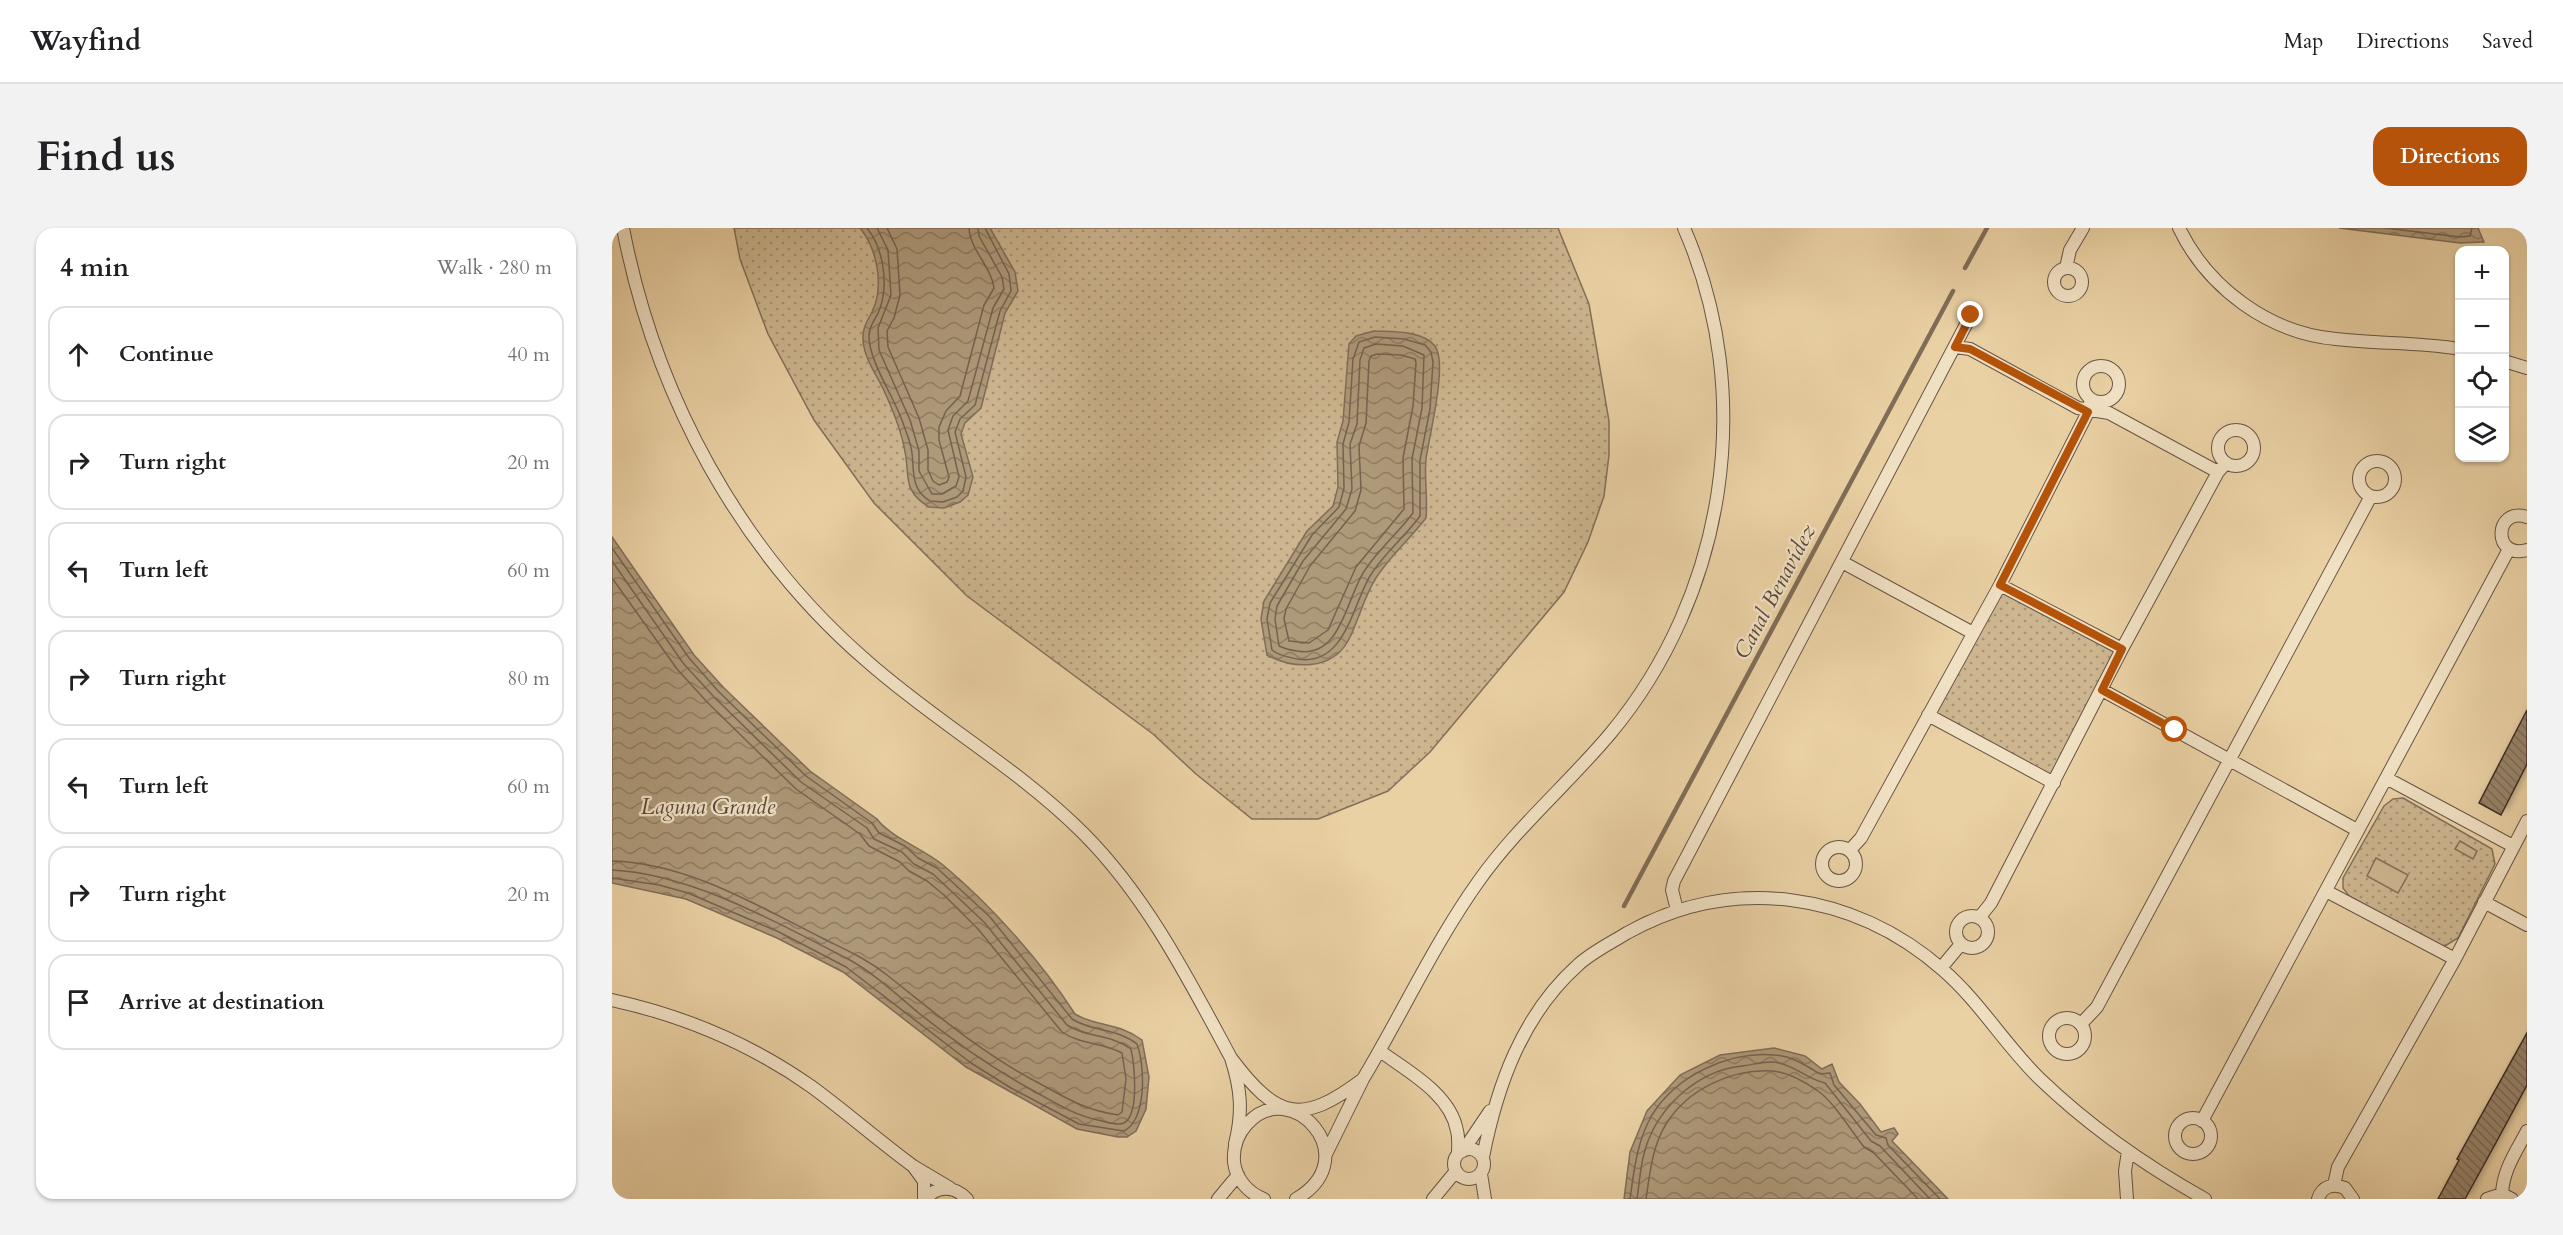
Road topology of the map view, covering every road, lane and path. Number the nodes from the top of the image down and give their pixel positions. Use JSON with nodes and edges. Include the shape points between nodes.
{"nodes":[{"id":1,"x":623,"y":228,"type":"edge"},
{"id":2,"x":1684,"y":228,"type":"edge"},
{"id":3,"x":2083,"y":228,"type":"edge"},
{"id":4,"x":2179,"y":228,"type":"edge"},
{"id":5,"x":2066,"y":268,"type":"dead end"},
{"id":6,"x":1971,"y":315,"type":"dead end"},
{"id":7,"x":1955,"y":347,"type":"junction"},
{"id":8,"x":2455,"y":348,"type":"edge"},
{"id":9,"x":2509,"y":361,"type":"edge"},
{"id":10,"x":2527,"y":368,"type":"edge"},
{"id":11,"x":2090,"y":406,"type":"junction"},
{"id":12,"x":2371,"y":496,"type":"dead end"},
{"id":13,"x":2527,"y":517,"type":"edge"},
{"id":14,"x":2509,"y":549,"type":"junction"},
{"id":15,"x":2527,"y":550,"type":"edge"},
{"id":16,"x":1842,"y":562,"type":"junction"},
{"id":17,"x":2000,"y":585,"type":"junction"},
{"id":18,"x":1973,"y":633,"type":"junction"},
{"id":19,"x":2122,"y":649,"type":"junction"},
{"id":20,"x":2102,"y":690,"type":"junction"},
{"id":21,"x":1928,"y":715,"type":"junction"},
{"id":22,"x":2231,"y":760,"type":"junction"},
{"id":23,"x":2386,"y":778,"type":"junction"},
{"id":24,"x":2055,"y":783,"type":"junction"},
{"id":25,"x":2527,"y":821,"type":"edge"},
{"id":26,"x":2357,"y":830,"type":"junction"},
{"id":27,"x":2513,"y":846,"type":"junction"},
{"id":28,"x":1850,"y":850,"type":"dead end"},
{"id":29,"x":2326,"y":891,"type":"junction"},
{"id":30,"x":2484,"y":902,"type":"junction"},
{"id":31,"x":1677,"y":910,"type":"junction"},
{"id":32,"x":1979,"y":918,"type":"junction"},
{"id":33,"x":2527,"y":925,"type":"edge"},
{"id":34,"x":1961,"y":944,"type":"junction"},
{"id":35,"x":2455,"y":959,"type":"junction"},
{"id":36,"x":1941,"y":968,"type":"junction"},
{"id":37,"x":612,"y":1000,"type":"edge"},
{"id":38,"x":2081,"y":1024,"type":"dead end"},
{"id":39,"x":1380,"y":1051,"type":"junction"},
{"id":40,"x":1231,"y":1058,"type":"junction"},
{"id":41,"x":1363,"y":1079,"type":"junction"},
{"id":42,"x":1495,"y":1102,"type":"junction"},
{"id":43,"x":1290,"y":1110,"type":"junction"},
{"id":44,"x":2202,"y":1121,"type":"dead end"},
{"id":45,"x":2527,"y":1131,"type":"edge"},
{"id":46,"x":1235,"y":1143,"type":"junction"},
{"id":47,"x":2128,"y":1151,"type":"junction"},
{"id":48,"x":1460,"y":1153,"type":"junction"},
{"id":49,"x":1326,"y":1154,"type":"junction"},
{"id":50,"x":1483,"y":1157,"type":"junction"},
{"id":51,"x":913,"y":1166,"type":"junction"},
{"id":52,"x":1456,"y":1171,"type":"junction"},
{"id":53,"x":1481,"y":1174,"type":"junction"},
{"id":54,"x":1238,"y":1176,"type":"junction"},
{"id":55,"x":2334,"y":1185,"type":"junction"},
{"id":56,"x":950,"y":1188,"type":"junction"},
{"id":57,"x":2507,"y":1196,"type":"edge"},
{"id":58,"x":967,"y":1198,"type":"edge"},
{"id":59,"x":925,"y":1199,"type":"edge"},
{"id":60,"x":1218,"y":1199,"type":"edge"},
{"id":61,"x":1262,"y":1199,"type":"edge"},
{"id":62,"x":1296,"y":1199,"type":"edge"},
{"id":63,"x":1433,"y":1199,"type":"edge"},
{"id":64,"x":1485,"y":1199,"type":"edge"},
{"id":65,"x":2127,"y":1199,"type":"edge"},
{"id":66,"x":2205,"y":1199,"type":"edge"},
{"id":67,"x":2318,"y":1199,"type":"edge"},
{"id":68,"x":2353,"y":1199,"type":"edge"},
{"id":69,"x":2487,"y":1199,"type":"edge"}],
"edges":[{"from":1,"to":40,"type":"street","via":[[638,294],[673,392],[715,478],[770,559],[810,606],[868,662],[1007,766],[1085,835],[1157,927]]},
{"from":2,"to":39,"type":"street","via":[[1709,300],[1724,408],[1718,498],[1687,608],[1665,654],[1621,719],[1523,826],[1479,881],[1447,929]]},
{"from":3,"to":5,"type":"street","via":[[2070,250]]},
{"from":4,"to":8,"type":"street","via":[[2209,274],[2268,320],[2336,339]]},
{"from":6,"to":7,"type":"street"},
{"from":7,"to":11,"type":"street","via":[[1970,349]]},
{"from":7,"to":16,"type":"street"},
{"from":9,"to":10,"type":"street"},
{"from":11,"to":17,"type":"street"},
{"from":11,"to":19,"type":"street","via":[[2222,468]]},
{"from":12,"to":22,"type":"street"},
{"from":13,"to":14,"type":"street","via":[[2510,517],[2502,527],[2502,539]]},
{"from":14,"to":15,"type":"street"},
{"from":14,"to":23,"type":"street"},
{"from":16,"to":18,"type":"street"},
{"from":16,"to":31,"type":"street","via":[[1674,881],[1672,891]]},
{"from":17,"to":18,"type":"street"},
{"from":17,"to":19,"type":"street"},
{"from":18,"to":21,"type":"street"},
{"from":19,"to":20,"type":"street"},
{"from":20,"to":22,"type":"street"},
{"from":20,"to":24,"type":"street"},
{"from":21,"to":24,"type":"street"},
{"from":21,"to":28,"type":"street","via":[[1861,838]]},
{"from":22,"to":26,"type":"street"},
{"from":22,"to":38,"type":"street","via":[[2097,1007]]},
{"from":23,"to":26,"type":"street"},
{"from":23,"to":27,"type":"street"},
{"from":24,"to":32,"type":"street","via":[[1991,903]]},
{"from":25,"to":27,"type":"street"},
{"from":26,"to":29,"type":"street"},
{"from":27,"to":30,"type":"street"},
{"from":29,"to":35,"type":"street"},
{"from":29,"to":44,"type":"street"},
{"from":30,"to":33,"type":"street"},
{"from":30,"to":35,"type":"street"},
{"from":31,"to":36,"type":"street","via":[[1761,898],[1814,904],[1876,925]]},
{"from":31,"to":42,"type":"street","via":[[1647,922],[1578,965],[1527,1028]]},
{"from":32,"to":34,"type":"street","via":[[1968,916],[1959,922],[1955,932]]},
{"from":32,"to":34,"type":"street","via":[[1988,930],[1986,940],[1973,948]]},
{"from":34,"to":36,"type":"street"},
{"from":35,"to":55,"type":"street","via":[[2338,1167]]},
{"from":36,"to":47,"type":"street","via":[[2038,1077]]},
{"from":37,"to":51,"type":"street","via":[[686,1019],[735,1041],[811,1087]]},
{"from":39,"to":41,"type":"street"},
{"from":39,"to":48,"type":"street","via":[[1423,1082],[1445,1105],[1457,1130]]},
{"from":40,"to":43,"type":"street","via":[[1262,1093]]},
{"from":40,"to":46,"type":"street","via":[[1242,1098]]},
{"from":41,"to":43,"type":"street","via":[[1326,1103]]},
{"from":41,"to":49,"type":"street"},
{"from":42,"to":48,"type":"street"},
{"from":42,"to":50,"type":"street"},
{"from":43,"to":46,"type":"street","via":[[1276,1110],[1250,1120]]},
{"from":43,"to":49,"type":"street","via":[[1315,1126]]},
{"from":45,"to":57,"type":"street","via":[[2503,1181]]},
{"from":46,"to":54,"type":"street"},
{"from":47,"to":65,"type":"street"},
{"from":47,"to":66,"type":"street"},
{"from":48,"to":50,"type":"street","via":[[1472,1149]]},
{"from":48,"to":52,"type":"street","via":[[1454,1162]]},
{"from":49,"to":62,"type":"street","via":[[1325,1168],[1318,1181]]},
{"from":50,"to":53,"type":"street","via":[[1485,1166]]},
{"from":51,"to":56,"type":"street"},
{"from":51,"to":59,"type":"street","via":[[924,1181]]},
{"from":52,"to":53,"type":"street","via":[[1467,1179]]},
{"from":52,"to":63,"type":"street"},
{"from":53,"to":64,"type":"street"},
{"from":54,"to":60,"type":"street"},
{"from":54,"to":61,"type":"street"},
{"from":55,"to":67,"type":"street","via":[[2323,1190]]},
{"from":55,"to":68,"type":"street","via":[[2345,1188]]},
{"from":56,"to":58,"type":"street"},
{"from":56,"to":59,"type":"street","via":[[935,1191]]},
{"from":57,"to":69,"type":"street"}]}
